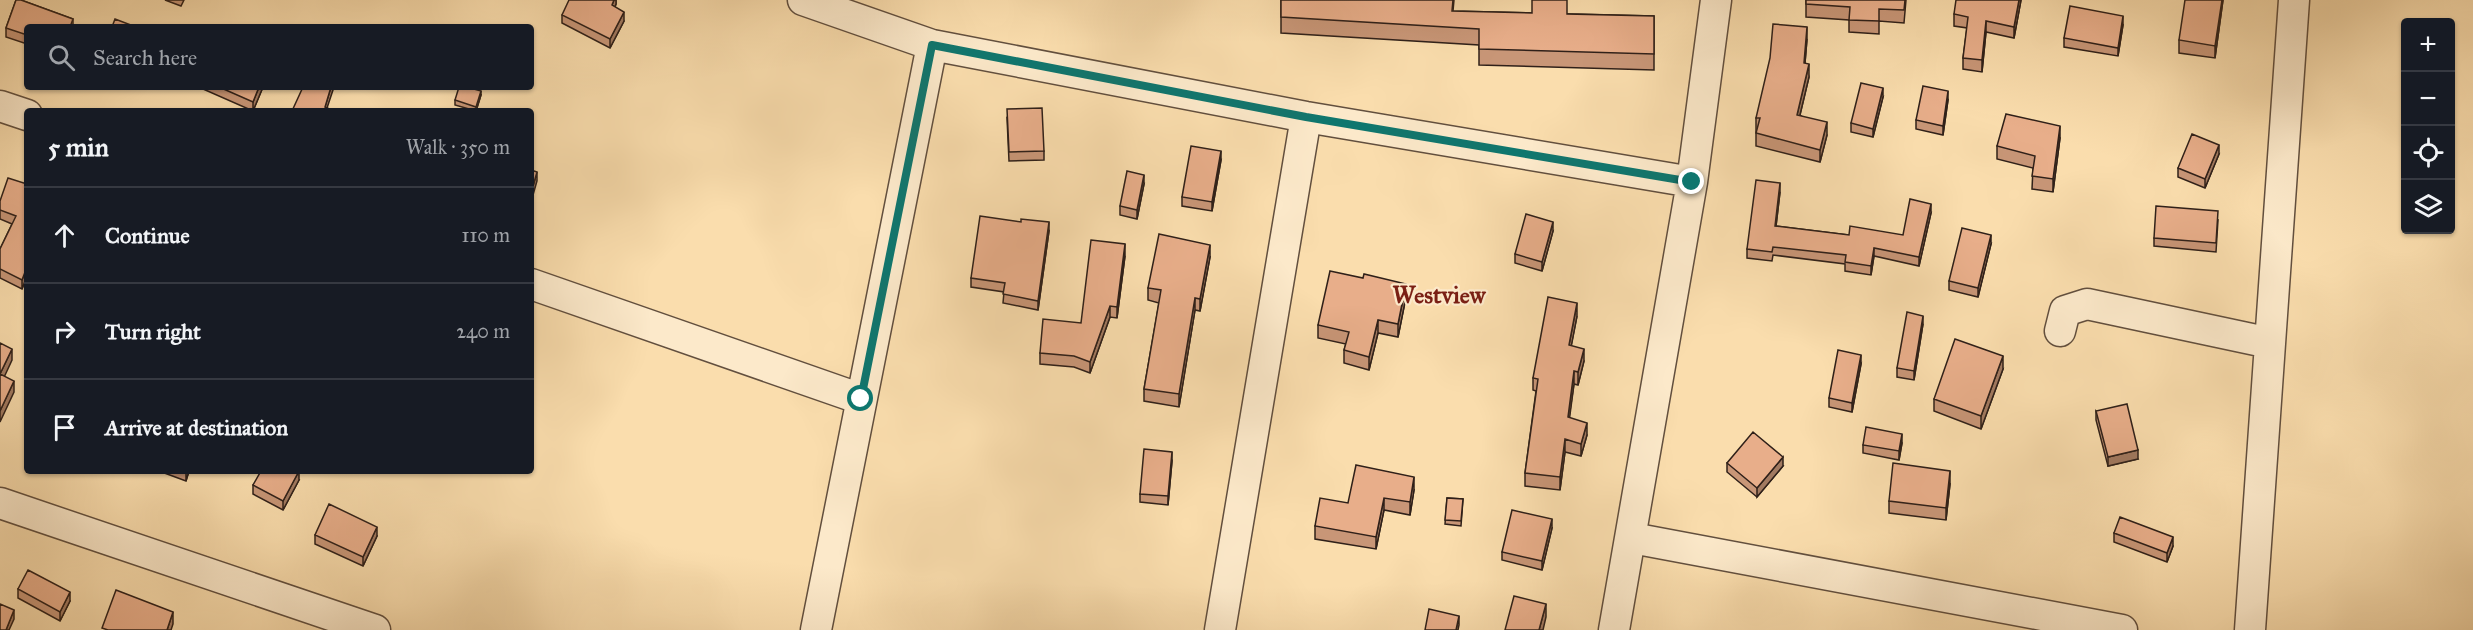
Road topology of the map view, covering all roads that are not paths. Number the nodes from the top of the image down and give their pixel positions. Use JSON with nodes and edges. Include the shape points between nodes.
{"nodes":[{"id":1,"x":803,"y":0,"type":"edge"},
{"id":2,"x":1716,"y":0,"type":"edge"},
{"id":3,"x":2294,"y":0,"type":"edge"},
{"id":4,"x":932,"y":45,"type":"junction"},
{"id":5,"x":0,"y":106,"type":"edge"},
{"id":6,"x":24,"y":114,"type":"edge"},
{"id":7,"x":1306,"y":117,"type":"junction"},
{"id":8,"x":1692,"y":182,"type":"junction"},
{"id":9,"x":534,"y":285,"type":"edge"},
{"id":10,"x":2060,"y":331,"type":"dead end"},
{"id":11,"x":2270,"y":343,"type":"junction"},
{"id":12,"x":861,"y":399,"type":"junction"},
{"id":13,"x":0,"y":502,"type":"edge"},
{"id":14,"x":1632,"y":538,"type":"junction"},
{"id":15,"x":375,"y":630,"type":"edge"},
{"id":16,"x":816,"y":630,"type":"edge"},
{"id":17,"x":1220,"y":630,"type":"edge"},
{"id":18,"x":1614,"y":630,"type":"edge"},
{"id":19,"x":2122,"y":630,"type":"edge"},
{"id":20,"x":2250,"y":630,"type":"edge"}],
"edges":[{"from":1,"to":4,"type":"street"},
{"from":2,"to":8,"type":"street"},
{"from":3,"to":11,"type":"street"},
{"from":4,"to":7,"type":"street"},
{"from":4,"to":12,"type":"street"},
{"from":5,"to":6,"type":"street"},
{"from":7,"to":8,"type":"street"},
{"from":7,"to":17,"type":"street"},
{"from":8,"to":14,"type":"street"},
{"from":9,"to":12,"type":"street"},
{"from":10,"to":11,"type":"street","via":[[2065,312],[2086,304]]},
{"from":11,"to":20,"type":"street"},
{"from":12,"to":16,"type":"street"},
{"from":13,"to":15,"type":"street"},
{"from":14,"to":18,"type":"street"},
{"from":14,"to":19,"type":"street"}]}
